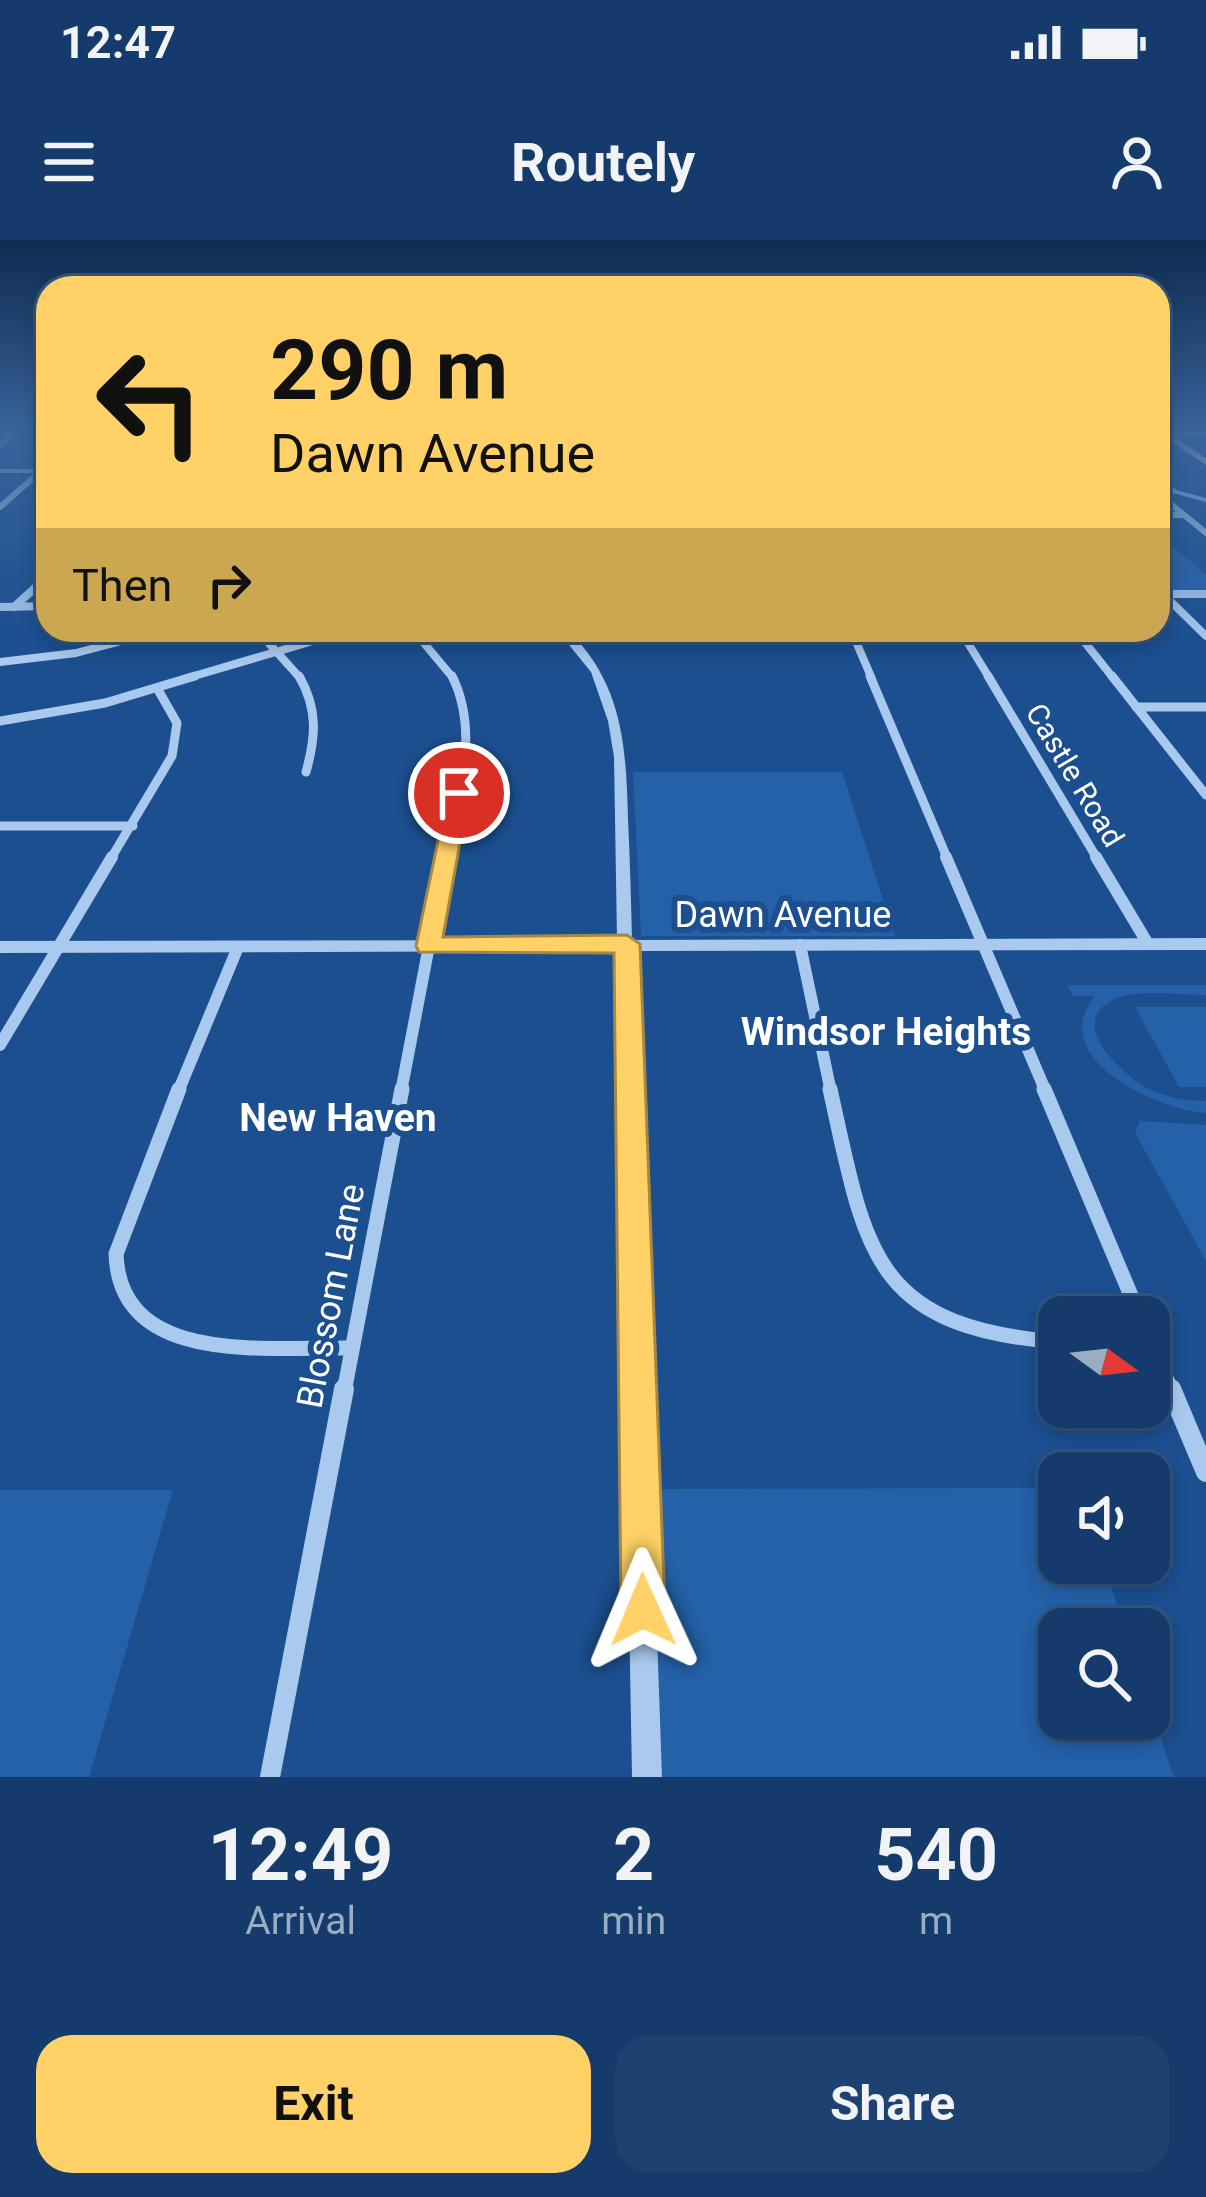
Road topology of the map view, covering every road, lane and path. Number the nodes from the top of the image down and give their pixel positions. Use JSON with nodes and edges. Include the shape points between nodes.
{"nodes":[{"id":1,"x":1170,"y":502,"type":"edge"},
{"id":2,"x":1170,"y":515,"type":"edge"},
{"id":3,"x":1184,"y":515,"type":"junction"},
{"id":4,"x":1206,"y":533,"type":"edge"},
{"id":5,"x":36,"y":587,"type":"edge"},
{"id":6,"x":1170,"y":594,"type":"edge"},
{"id":7,"x":1206,"y":595,"type":"edge"},
{"id":8,"x":1170,"y":602,"type":"edge"},
{"id":9,"x":36,"y":607,"type":"edge"},
{"id":10,"x":0,"y":608,"type":"edge"},
{"id":11,"x":14,"y":608,"type":"junction"},
{"id":12,"x":1206,"y":636,"type":"edge"},
{"id":13,"x":118,"y":642,"type":"edge"},
{"id":14,"x":268,"y":642,"type":"edge"},
{"id":15,"x":311,"y":642,"type":"edge"},
{"id":16,"x":424,"y":642,"type":"edge"},
{"id":17,"x":573,"y":642,"type":"edge"},
{"id":18,"x":856,"y":642,"type":"edge"},
{"id":19,"x":967,"y":642,"type":"edge"},
{"id":20,"x":1085,"y":642,"type":"edge"},
{"id":21,"x":278,"y":652,"type":"junction"},
{"id":22,"x":0,"y":662,"type":"edge"},
{"id":23,"x":157,"y":688,"type":"junction"},
{"id":24,"x":1136,"y":707,"type":"junction"},
{"id":25,"x":1206,"y":707,"type":"edge"},
{"id":26,"x":0,"y":721,"type":"edge"},
{"id":27,"x":306,"y":772,"type":"dead end"},
{"id":28,"x":1206,"y":795,"type":"edge"},
{"id":29,"x":0,"y":826,"type":"edge"},
{"id":30,"x":133,"y":826,"type":"junction"},
{"id":31,"x":627,"y":944,"type":"junction"},
{"id":32,"x":1148,"y":944,"type":"junction"},
{"id":33,"x":1206,"y":944,"type":"edge"},
{"id":34,"x":800,"y":945,"type":"junction"},
{"id":35,"x":981,"y":945,"type":"junction"},
{"id":36,"x":238,"y":946,"type":"junction"},
{"id":37,"x":428,"y":946,"type":"junction"},
{"id":38,"x":0,"y":947,"type":"edge"},
{"id":39,"x":59,"y":947,"type":"junction"},
{"id":40,"x":0,"y":1045,"type":"edge"},
{"id":41,"x":1131,"y":1296,"type":"edge"},
{"id":42,"x":1038,"y":1340,"type":"edge"},
{"id":43,"x":352,"y":1348,"type":"junction"},
{"id":44,"x":1170,"y":1388,"type":"edge"},
{"id":45,"x":1206,"y":1472,"type":"edge"},
{"id":46,"x":270,"y":1777,"type":"edge"},
{"id":47,"x":647,"y":1777,"type":"edge"}],
"edges":[{"from":1,"to":3,"type":"street"},
{"from":2,"to":3,"type":"street"},
{"from":3,"to":4,"type":"street"},
{"from":5,"to":11,"type":"street"},
{"from":6,"to":7,"type":"street"},
{"from":8,"to":12,"type":"street"},
{"from":9,"to":11,"type":"street"},
{"from":10,"to":11,"type":"street"},
{"from":13,"to":22,"type":"street"},
{"from":14,"to":21,"type":"street"},
{"from":15,"to":21,"type":"street"},
{"from":16,"to":37,"type":"street","name":"Blossom Lane","via":[[455,677],[467,720]]},
{"from":17,"to":31,"type":"street","via":[[613,711]]},
{"from":18,"to":35,"type":"street"},
{"from":19,"to":32,"type":"street","name":"Castle Road"},
{"from":20,"to":24,"type":"street"},
{"from":21,"to":23,"type":"street"},
{"from":21,"to":27,"type":"street","via":[[314,701]]},
{"from":23,"to":26,"type":"street"},
{"from":23,"to":30,"type":"street","via":[[174,713],[176,744]]},
{"from":24,"to":25,"type":"street"},
{"from":24,"to":28,"type":"street"},
{"from":29,"to":30,"type":"street"},
{"from":30,"to":39,"type":"street"},
{"from":31,"to":34,"type":"street","name":"Dawn Avenue"},
{"from":31,"to":37,"type":"street","name":"Dawn Avenue"},
{"from":31,"to":47,"type":"street"},
{"from":32,"to":33,"type":"street","name":"Dawn Avenue"},
{"from":32,"to":35,"type":"street","name":"Dawn Avenue"},
{"from":34,"to":35,"type":"street","name":"Dawn Avenue"},
{"from":34,"to":42,"type":"street","via":[[849,1179],[879,1263],[908,1297],[951,1324]]},
{"from":35,"to":41,"type":"street"},
{"from":36,"to":37,"type":"street","name":"Dawn Avenue"},
{"from":36,"to":39,"type":"street","name":"Dawn Avenue"},
{"from":36,"to":43,"type":"street","via":[[133,1201],[116,1254],[117,1280],[134,1313],[165,1334],[221,1345]]},
{"from":37,"to":43,"type":"street","name":"Blossom Lane"},
{"from":38,"to":39,"type":"street","name":"Dawn Avenue"},
{"from":39,"to":40,"type":"street"},
{"from":43,"to":46,"type":"street","name":"Blossom Lane"},
{"from":44,"to":45,"type":"street"}]}
